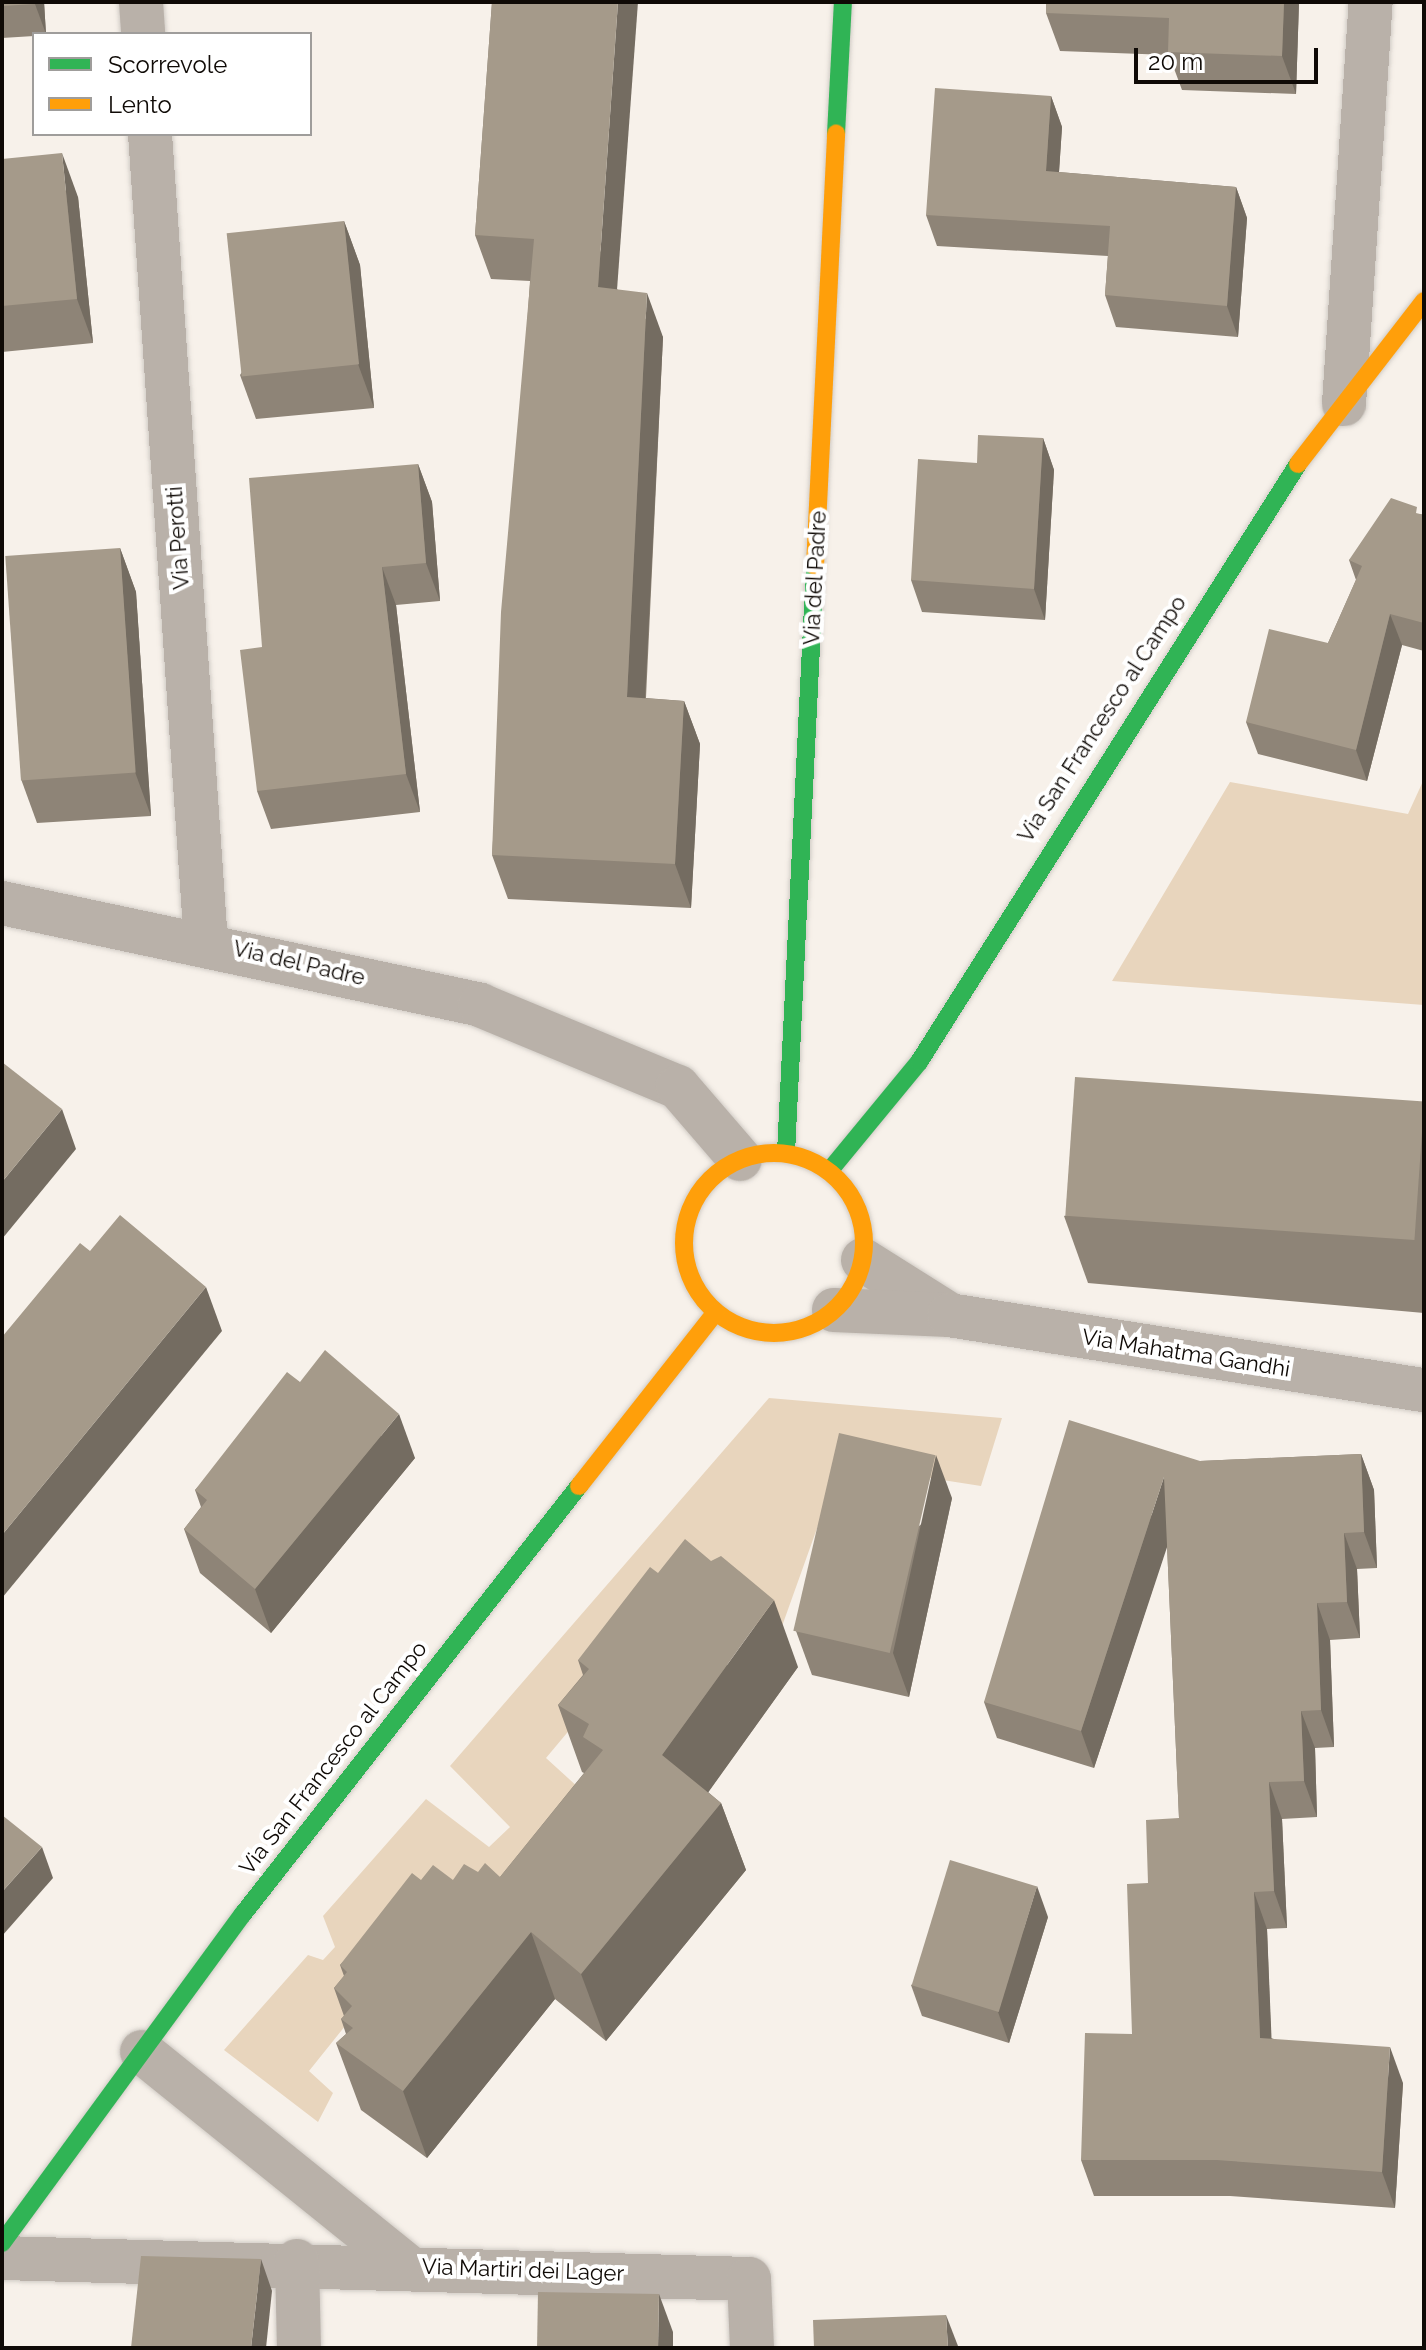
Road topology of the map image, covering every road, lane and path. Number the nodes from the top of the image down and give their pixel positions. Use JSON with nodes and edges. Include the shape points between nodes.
{"nodes":[{"id":1,"x":141,"y":2,"type":"edge"},
{"id":2,"x":843,"y":2,"type":"edge"},
{"id":3,"x":1371,"y":2,"type":"edge"},
{"id":4,"x":143,"y":32,"type":"edge"},
{"id":5,"x":150,"y":136,"type":"edge"},
{"id":6,"x":1424,"y":301,"type":"edge"},
{"id":7,"x":1344,"y":404,"type":"junction"},
{"id":8,"x":2,"y":903,"type":"edge"},
{"id":9,"x":206,"y":942,"type":"junction"},
{"id":10,"x":786,"y":1153,"type":"junction"},
{"id":11,"x":740,"y":1159,"type":"junction"},
{"id":12,"x":830,"y":1170,"type":"junction"},
{"id":13,"x":863,"y":1260,"type":"junction"},
{"id":14,"x":834,"y":1310,"type":"junction"},
{"id":15,"x":716,"y":1312,"type":"junction"},
{"id":16,"x":949,"y":1315,"type":"junction"},
{"id":17,"x":1424,"y":1390,"type":"edge"},
{"id":18,"x":142,"y":2052,"type":"junction"},
{"id":19,"x":2,"y":2243,"type":"edge"},
{"id":20,"x":2,"y":2258,"type":"edge"},
{"id":21,"x":297,"y":2261,"type":"junction"},
{"id":22,"x":406,"y":2265,"type":"junction"},
{"id":23,"x":299,"y":2348,"type":"edge"},
{"id":24,"x":752,"y":2348,"type":"edge"}],
"edges":[{"from":1,"to":4,"type":"street"},
{"from":2,"to":10,"type":"street","name":"Via del Padre"},
{"from":3,"to":7,"type":"street"},
{"from":5,"to":9,"type":"street","name":"Via Perotti"},
{"from":6,"to":7,"type":"street","name":"Via San Francesco al Campo"},
{"from":7,"to":12,"type":"street","name":"Via San Francesco al Campo","via":[[1277,491],[919,1062]]},
{"from":8,"to":9,"type":"street","name":"Via del Padre"},
{"from":9,"to":11,"type":"street","name":"Via del Padre","via":[[480,1005],[678,1087]]},
{"from":10,"to":11,"type":"street"},
{"from":10,"to":12,"type":"street"},
{"from":11,"to":15,"type":"street","via":[[694,1199],[684,1229],[695,1289]]},
{"from":12,"to":13,"type":"street","via":[[859,1211]]},
{"from":13,"to":14,"type":"street"},
{"from":13,"to":16,"type":"street","name":"Via Mahatma Gandhi"},
{"from":14,"to":15,"type":"street","via":[[813,1325],[763,1333]]},
{"from":14,"to":16,"type":"street","name":"Via Mahatma Gandhi"},
{"from":15,"to":18,"type":"street","name":"Via San Francesco al Campo","via":[[423,1680]]},
{"from":16,"to":17,"type":"street","name":"Via Mahatma Gandhi"},
{"from":18,"to":19,"type":"street","name":"Via San Francesco al Campo"},
{"from":18,"to":22,"type":"street"},
{"from":20,"to":21,"type":"street","name":"Via Martiri dei Lager"},
{"from":21,"to":22,"type":"street","name":"Via Martiri dei Lager"},
{"from":21,"to":23,"type":"street"},
{"from":22,"to":24,"type":"street","name":"Via Martiri dei Lager","via":[[749,2279]]}]}
